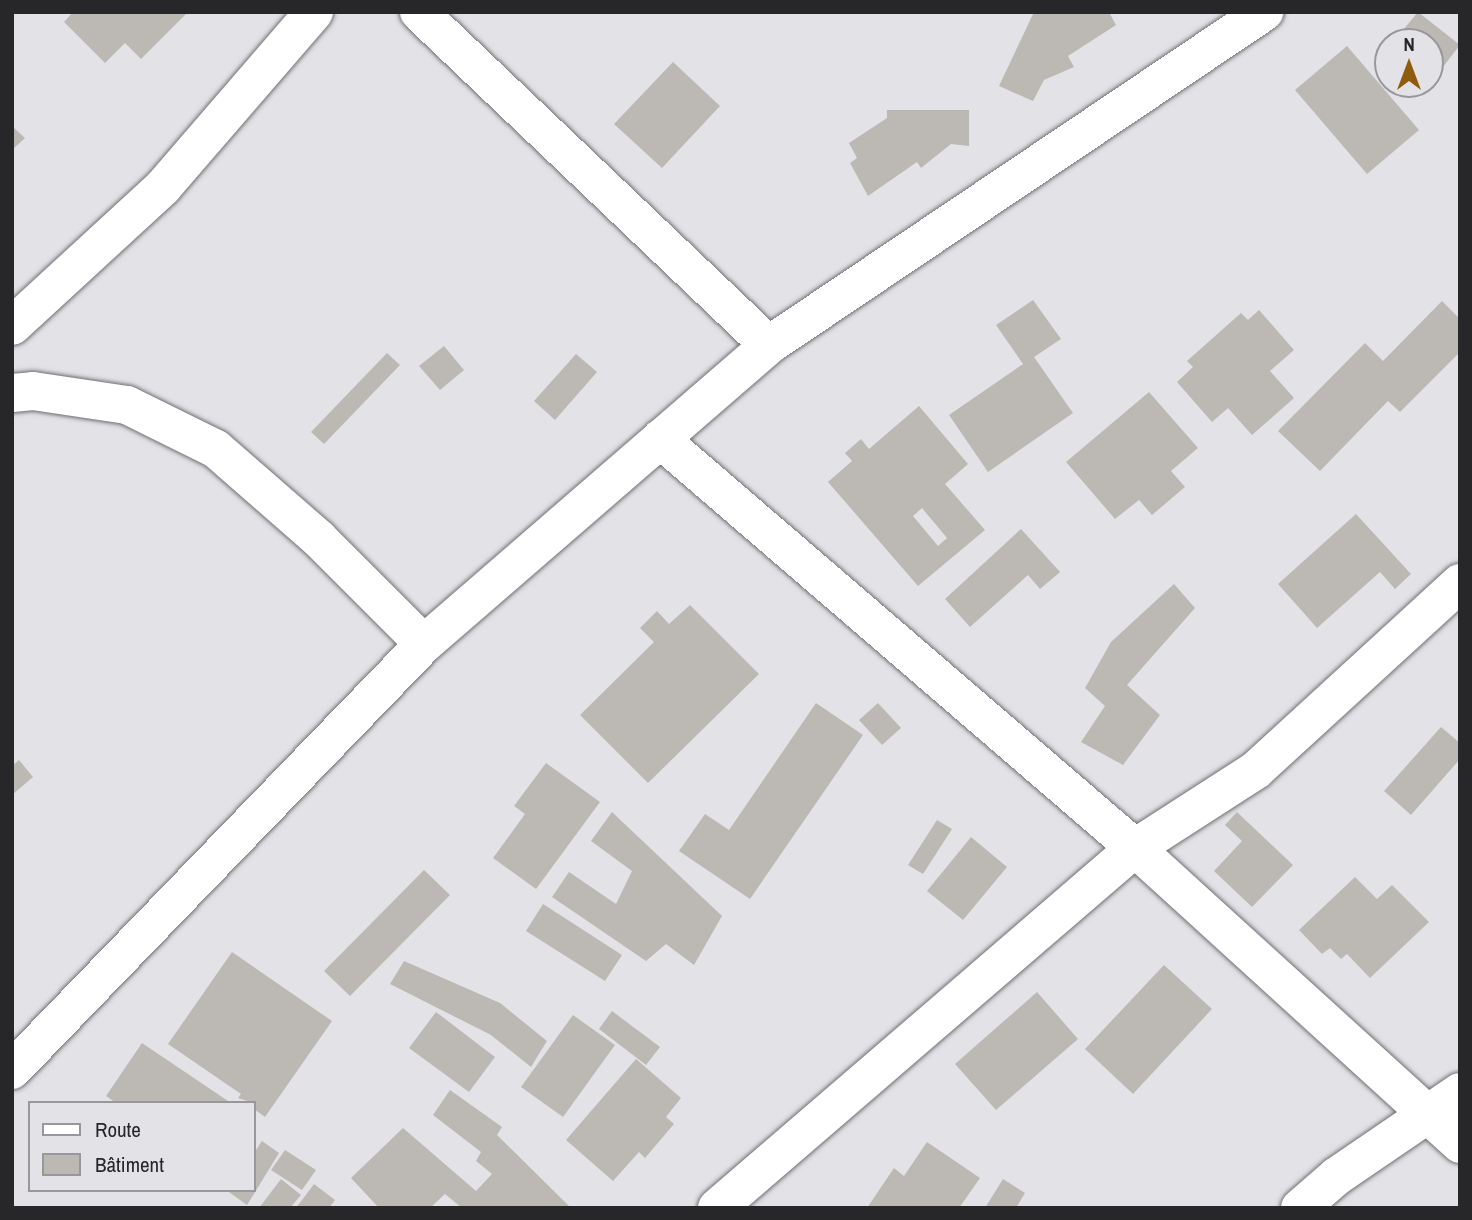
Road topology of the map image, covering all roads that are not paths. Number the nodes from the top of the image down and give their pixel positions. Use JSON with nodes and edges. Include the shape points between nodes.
{"nodes":[{"id":1,"x":314,"y":12,"type":"edge"},
{"id":2,"x":419,"y":12,"type":"edge"},
{"id":3,"x":1264,"y":12,"type":"edge"},
{"id":4,"x":12,"y":326,"type":"edge"},
{"id":5,"x":769,"y":345,"type":"junction"},
{"id":6,"x":12,"y":393,"type":"edge"},
{"id":7,"x":660,"y":439,"type":"junction"},
{"id":8,"x":1460,"y":583,"type":"edge"},
{"id":9,"x":424,"y":643,"type":"junction"},
{"id":10,"x":1135,"y":848,"type":"junction"},
{"id":11,"x":12,"y":1070,"type":"edge"},
{"id":12,"x":1445,"y":1102,"type":"edge"},
{"id":13,"x":1460,"y":1144,"type":"edge"},
{"id":14,"x":717,"y":1208,"type":"edge"},
{"id":15,"x":1300,"y":1208,"type":"edge"}],
"edges":[{"from":1,"to":4,"type":"street","via":[[163,187]]},
{"from":2,"to":5,"type":"street"},
{"from":3,"to":5,"type":"street"},
{"from":5,"to":7,"type":"street"},
{"from":6,"to":9,"type":"street","via":[[33,391],[127,405],[216,449],[319,539]]},
{"from":7,"to":9,"type":"street"},
{"from":7,"to":10,"type":"street"},
{"from":8,"to":10,"type":"street","via":[[1256,770]]},
{"from":9,"to":11,"type":"street"},
{"from":10,"to":12,"type":"street"},
{"from":10,"to":14,"type":"street"},
{"from":12,"to":13,"type":"street"},
{"from":12,"to":15,"type":"street"}]}
